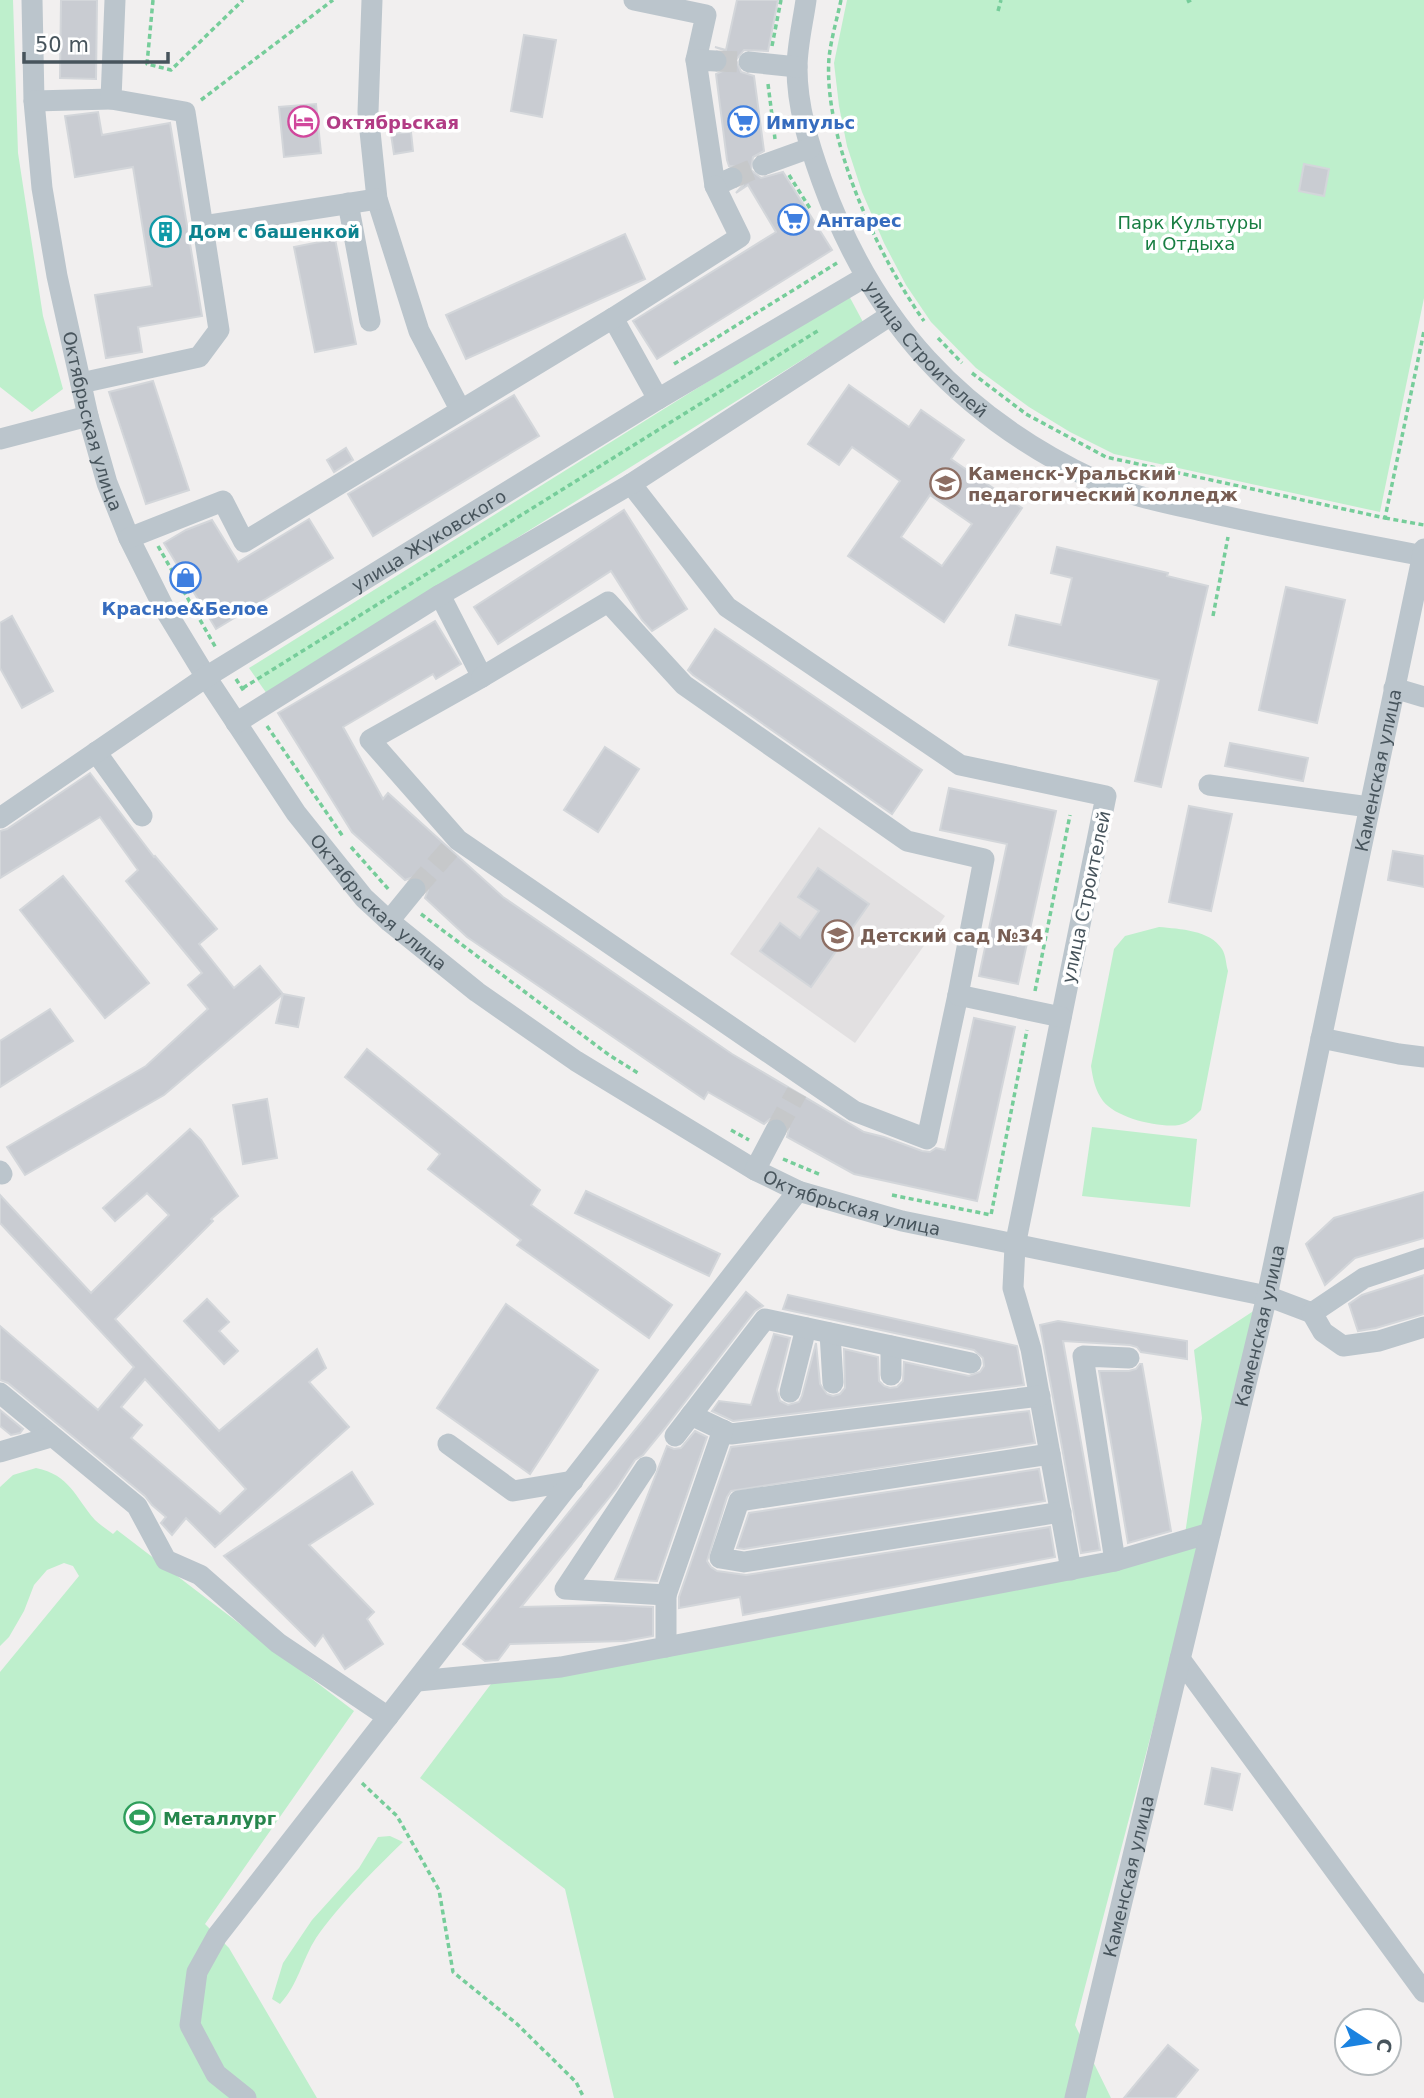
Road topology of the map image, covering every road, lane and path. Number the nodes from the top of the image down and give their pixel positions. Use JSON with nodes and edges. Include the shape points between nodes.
{"nodes":[{"id":1,"x":32,"y":0,"type":"edge"},
{"id":2,"x":115,"y":0,"type":"edge"},
{"id":3,"x":153,"y":0,"type":"edge"},
{"id":4,"x":243,"y":0,"type":"edge"},
{"id":5,"x":333,"y":0,"type":"edge"},
{"id":6,"x":372,"y":0,"type":"edge"},
{"id":7,"x":634,"y":0,"type":"edge"},
{"id":8,"x":781,"y":0,"type":"edge"},
{"id":9,"x":806,"y":0,"type":"edge"},
{"id":10,"x":841,"y":0,"type":"edge"},
{"id":11,"x":1001,"y":0,"type":"edge"},
{"id":12,"x":998,"y":11,"type":"dead end"},
{"id":13,"x":758,"y":63,"type":"junction"},
{"id":14,"x":797,"y":67,"type":"junction"},
{"id":15,"x":111,"y":99,"type":"junction"},
{"id":16,"x":34,"y":101,"type":"junction"},
{"id":17,"x":185,"y":112,"type":"junction"},
{"id":18,"x":810,"y":148,"type":"junction"},
{"id":19,"x":771,"y":162,"type":"junction"},
{"id":20,"x":376,"y":199,"type":"junction"},
{"id":21,"x":348,"y":203,"type":"junction"},
{"id":22,"x":814,"y":215,"type":"dead end"},
{"id":23,"x":203,"y":226,"type":"junction"},
{"id":24,"x":841,"y":260,"type":"dead end"},
{"id":25,"x":865,"y":277,"type":"junction"},
{"id":26,"x":891,"y":315,"type":"junction"},
{"id":27,"x":613,"y":318,"type":"junction"},
{"id":28,"x":369,"y":321,"type":"dead end"},
{"id":29,"x":830,"y":323,"type":"dead end"},
{"id":30,"x":1424,"y":331,"type":"edge"},
{"id":31,"x":963,"y":364,"type":"dead end"},
{"id":32,"x":971,"y":373,"type":"dead end"},
{"id":33,"x":648,"y":380,"type":"junction"},
{"id":34,"x":80,"y":383,"type":"junction"},
{"id":35,"x":658,"y":399,"type":"junction"},
{"id":36,"x":460,"y":409,"type":"junction"},
{"id":37,"x":88,"y":416,"type":"junction"},
{"id":38,"x":0,"y":439,"type":"edge"},
{"id":39,"x":631,"y":484,"type":"junction"},
{"id":40,"x":1232,"y":518,"type":"junction"},
{"id":41,"x":1385,"y":518,"type":"junction"},
{"id":42,"x":1424,"y":525,"type":"edge"},
{"id":43,"x":139,"y":534,"type":"junction"},
{"id":44,"x":1423,"y":554,"type":"edge"},
{"id":45,"x":440,"y":595,"type":"junction"},
{"id":46,"x":1213,"y":616,"type":"dead end"},
{"id":47,"x":227,"y":641,"type":"dead end"},
{"id":48,"x":206,"y":677,"type":"junction"},
{"id":49,"x":482,"y":677,"type":"junction"},
{"id":50,"x":1394,"y":688,"type":"junction"},
{"id":51,"x":242,"y":689,"type":"dead end"},
{"id":52,"x":1424,"y":697,"type":"edge"},
{"id":53,"x":236,"y":723,"type":"junction"},
{"id":54,"x":96,"y":752,"type":"junction"},
{"id":55,"x":1209,"y":785,"type":"dead end"},
{"id":56,"x":1369,"y":807,"type":"junction"},
{"id":57,"x":142,"y":816,"type":"dead end"},
{"id":58,"x":0,"y":818,"type":"edge"},
{"id":59,"x":415,"y":889,"type":"tunnel mouth"},
{"id":60,"x":389,"y":921,"type":"junction"},
{"id":61,"x":958,"y":995,"type":"junction"},
{"id":62,"x":1061,"y":1017,"type":"junction"},
{"id":63,"x":1321,"y":1038,"type":"junction"},
{"id":64,"x":1424,"y":1057,"type":"edge"},
{"id":65,"x":776,"y":1130,"type":"tunnel mouth"},
{"id":66,"x":755,"y":1170,"type":"junction"},
{"id":67,"x":798,"y":1191,"type":"junction"},
{"id":68,"x":1015,"y":1246,"type":"junction"},
{"id":69,"x":1424,"y":1258,"type":"edge"},
{"id":70,"x":1267,"y":1296,"type":"junction"},
{"id":71,"x":1311,"y":1313,"type":"junction"},
{"id":72,"x":1424,"y":1327,"type":"edge"},
{"id":73,"x":806,"y":1328,"type":"junction"},
{"id":74,"x":830,"y":1333,"type":"junction"},
{"id":75,"x":891,"y":1346,"type":"junction"},
{"id":76,"x":1129,"y":1358,"type":"dead end"},
{"id":77,"x":971,"y":1363,"type":"dead end"},
{"id":78,"x":891,"y":1375,"type":"dead end"},
{"id":79,"x":833,"y":1382,"type":"dead end"},
{"id":80,"x":790,"y":1392,"type":"dead end"},
{"id":81,"x":0,"y":1394,"type":"edge"},
{"id":82,"x":1040,"y":1396,"type":"junction"},
{"id":83,"x":691,"y":1415,"type":"junction"},
{"id":84,"x":723,"y":1430,"type":"junction"},
{"id":85,"x":675,"y":1436,"type":"dead end"},
{"id":86,"x":51,"y":1437,"type":"junction"},
{"id":87,"x":448,"y":1444,"type":"dead end"},
{"id":88,"x":0,"y":1452,"type":"edge"},
{"id":89,"x":1051,"y":1454,"type":"junction"},
{"id":90,"x":646,"y":1467,"type":"dead end"},
{"id":91,"x":573,"y":1481,"type":"junction"},
{"id":92,"x":1061,"y":1512,"type":"junction"},
{"id":93,"x":1210,"y":1533,"type":"junction"},
{"id":94,"x":1115,"y":1562,"type":"junction"},
{"id":95,"x":1071,"y":1570,"type":"junction"},
{"id":96,"x":666,"y":1595,"type":"junction"},
{"id":97,"x":666,"y":1647,"type":"junction"},
{"id":98,"x":1180,"y":1659,"type":"junction"},
{"id":99,"x":418,"y":1681,"type":"junction"},
{"id":100,"x":388,"y":1717,"type":"junction"},
{"id":101,"x":349,"y":1767,"type":"junction"},
{"id":102,"x":1424,"y":1992,"type":"edge"},
{"id":103,"x":246,"y":2098,"type":"edge"},
{"id":104,"x":584,"y":2098,"type":"edge"},
{"id":105,"x":1075,"y":2098,"type":"edge"}],
"edges":[{"from":1,"to":16,"type":"street","name":"Октябрьская улица"},
{"from":2,"to":15,"type":"street"},
{"from":3,"to":4,"type":"path","via":[[147,64],[171,70]]},
{"from":5,"to":17,"type":"path"},
{"from":6,"to":20,"type":"street","via":[[368,112]]},
{"from":7,"to":27,"type":"street","via":[[706,15],[706,60],[723,182],[740,237]]},
{"from":8,"to":13,"type":"path"},
{"from":9,"to":14,"type":"street","name":"улица Строителей"},
{"from":10,"to":31,"type":"path","via":[[829,58],[841,150],[859,202],[902,291],[930,331]]},
{"from":11,"to":12,"type":"path"},
{"from":13,"to":14,"type":"street"},
{"from":13,"to":19,"type":"path","via":[[776,154]]},
{"from":14,"to":18,"type":"street","name":"улица Строителей"},
{"from":15,"to":16,"type":"street"},
{"from":15,"to":17,"type":"street"},
{"from":16,"to":34,"type":"street","name":"Октябрьская улица","via":[[42,188]]},
{"from":17,"to":23,"type":"street"},
{"from":18,"to":19,"type":"street"},
{"from":18,"to":25,"type":"street","name":"улица Строителей","via":[[833,211]]},
{"from":19,"to":22,"type":"path"},
{"from":20,"to":21,"type":"street"},
{"from":20,"to":36,"type":"street","via":[[419,331]]},
{"from":21,"to":23,"type":"street"},
{"from":21,"to":28,"type":"street"},
{"from":23,"to":34,"type":"street","via":[[219,330],[199,356]]},
{"from":24,"to":33,"type":"path"},
{"from":25,"to":26,"type":"street","name":"улица Строителей"},
{"from":25,"to":35,"type":"street","name":"улица Жуковского"},
{"from":26,"to":39,"type":"street"},
{"from":26,"to":40,"type":"street","name":"улица Строителей","via":[[933,366],[988,417],[1017,436],[1127,492]]},
{"from":27,"to":33,"type":"street"},
{"from":27,"to":36,"type":"street"},
{"from":29,"to":51,"type":"path"},
{"from":30,"to":41,"type":"path"},
{"from":32,"to":41,"type":"path","via":[[1026,414],[1106,457]]},
{"from":33,"to":35,"type":"street"},
{"from":34,"to":37,"type":"street","name":"Октябрьская улица"},
{"from":35,"to":48,"type":"street","name":"улица Жуковского"},
{"from":36,"to":43,"type":"street","via":[[244,542],[223,501]]},
{"from":37,"to":38,"type":"street"},
{"from":37,"to":43,"type":"street","name":"Октябрьская улица","via":[[107,483]]},
{"from":39,"to":45,"type":"street"},
{"from":39,"to":62,"type":"street","name":"улица Строителей","via":[[727,607],[960,765],[1106,796]]},
{"from":40,"to":44,"type":"street","name":"улица Строителей"},
{"from":40,"to":46,"type":"path"},
{"from":41,"to":42,"type":"path"},
{"from":43,"to":47,"type":"path","via":[[215,649]]},
{"from":43,"to":48,"type":"street","name":"Октябрьская улица","via":[[164,608]]},
{"from":44,"to":50,"type":"street","name":"Каменская улица"},
{"from":45,"to":49,"type":"street"},
{"from":45,"to":53,"type":"street"},
{"from":48,"to":53,"type":"street","name":"Октябрьская улица"},
{"from":48,"to":54,"type":"street","name":"улица Жуковского"},
{"from":49,"to":61,"type":"street","via":[[608,602],[684,685],[907,841],[984,859]]},
{"from":49,"to":61,"type":"street","via":[[370,740],[454,844],[801,1085],[927,1139]]},
{"from":50,"to":52,"type":"street"},
{"from":50,"to":56,"type":"street","name":"Каменская улица"},
{"from":53,"to":60,"type":"street","name":"Октябрьская улица","via":[[296,813]]},
{"from":54,"to":57,"type":"street"},
{"from":54,"to":58,"type":"street","name":"улица Жуковского"},
{"from":55,"to":56,"type":"street"},
{"from":56,"to":63,"type":"street","name":"Каменская улица"},
{"from":59,"to":60,"type":"street"},
{"from":60,"to":66,"type":"street","name":"Октябрьская улица","via":[[477,992],[576,1061]]},
{"from":61,"to":62,"type":"street"},
{"from":62,"to":68,"type":"street","name":"улица Строителей"},
{"from":63,"to":64,"type":"street"},
{"from":63,"to":70,"type":"street","name":"Каменская улица"},
{"from":65,"to":66,"type":"street"},
{"from":66,"to":67,"type":"street","name":"Октябрьская улица"},
{"from":67,"to":68,"type":"street","name":"Октябрьская улица","via":[[902,1221]]},
{"from":67,"to":91,"type":"street"},
{"from":68,"to":70,"type":"street","name":"Октябрьская улица"},
{"from":68,"to":82,"type":"street","name":"улица Строителей","via":[[1013,1288]]},
{"from":69,"to":71,"type":"street","via":[[1364,1278]]},
{"from":70,"to":71,"type":"street","name":"Октябрьская улица"},
{"from":70,"to":93,"type":"street","name":"Каменская улица"},
{"from":71,"to":72,"type":"street","via":[[1323,1332],[1343,1346]]},
{"from":73,"to":74,"type":"street"},
{"from":73,"to":80,"type":"street"},
{"from":73,"to":83,"type":"street","via":[[765,1319]]},
{"from":74,"to":75,"type":"street"},
{"from":74,"to":79,"type":"street"},
{"from":75,"to":77,"type":"street"},
{"from":75,"to":78,"type":"street"},
{"from":76,"to":94,"type":"street","via":[[1083,1356]]},
{"from":81,"to":86,"type":"street"},
{"from":82,"to":84,"type":"street","via":[[731,1434]]},
{"from":82,"to":89,"type":"street","name":"улица Строителей"},
{"from":83,"to":84,"type":"street"},
{"from":83,"to":85,"type":"street"},
{"from":84,"to":96,"type":"street"},
{"from":86,"to":88,"type":"street"},
{"from":86,"to":100,"type":"street","via":[[137,1506],[166,1560],[200,1575],[278,1643]]},
{"from":87,"to":91,"type":"street","via":[[513,1491]]},
{"from":89,"to":92,"type":"street","name":"улица Строителей"},
{"from":89,"to":92,"type":"street","via":[[739,1501],[720,1558],[744,1562]]},
{"from":90,"to":96,"type":"street","via":[[565,1589]]},
{"from":91,"to":99,"type":"street"},
{"from":92,"to":95,"type":"street","name":"улица Строителей"},
{"from":93,"to":94,"type":"street"},
{"from":93,"to":98,"type":"street","name":"Каменская улица"},
{"from":94,"to":95,"type":"street"},
{"from":95,"to":97,"type":"street"},
{"from":96,"to":97,"type":"street"},
{"from":97,"to":99,"type":"street","via":[[561,1667]]},
{"from":98,"to":102,"type":"street"},
{"from":98,"to":105,"type":"street","name":"Каменская улица"},
{"from":99,"to":100,"type":"street"},
{"from":100,"to":101,"type":"street"},
{"from":101,"to":103,"type":"street","via":[[217,1936],[197,1972],[190,2025],[216,2074]]},
{"from":101,"to":104,"type":"path","via":[[397,1816],[439,1890],[453,1972],[517,2024],[576,2082]]}]}
